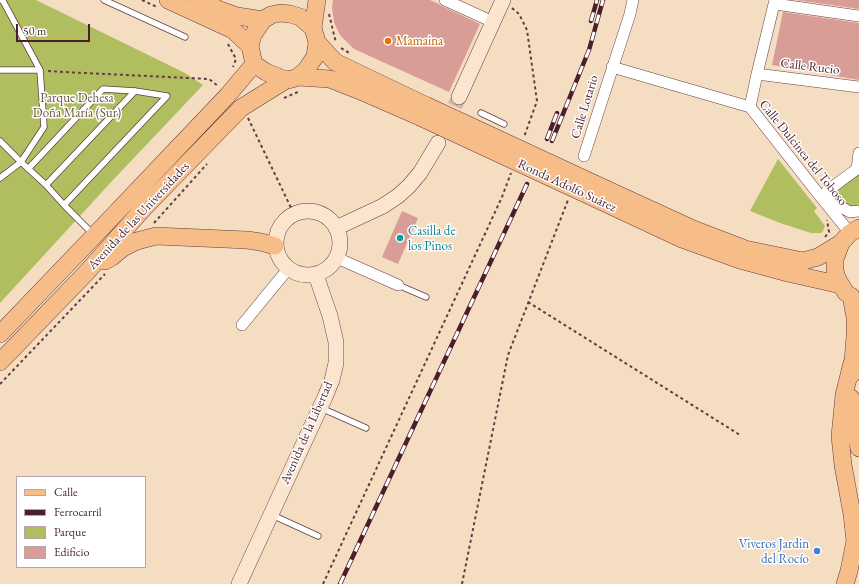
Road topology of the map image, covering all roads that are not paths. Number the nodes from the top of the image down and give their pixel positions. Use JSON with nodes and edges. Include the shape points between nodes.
{"nodes":[{"id":1,"x":1,"y":0,"type":"edge"},
{"id":2,"x":104,"y":0,"type":"edge"},
{"id":3,"x":198,"y":0,"type":"edge"},
{"id":4,"x":296,"y":0,"type":"edge"},
{"id":5,"x":317,"y":0,"type":"edge"},
{"id":6,"x":444,"y":0,"type":"edge"},
{"id":7,"x":633,"y":0,"type":"edge"},
{"id":8,"x":503,"y":1,"type":"edge"},
{"id":9,"x":775,"y":2,"type":"edge"},
{"id":10,"x":165,"y":5,"type":"edge"},
{"id":11,"x":280,"y":13,"type":"junction"},
{"id":12,"x":859,"y":16,"type":"edge"},
{"id":13,"x":263,"y":20,"type":"junction"},
{"id":14,"x":493,"y":22,"type":"junction"},
{"id":15,"x":315,"y":35,"type":"junction"},
{"id":16,"x":185,"y":37,"type":"dead end"},
{"id":17,"x":250,"y":46,"type":"junction"},
{"id":18,"x":254,"y":64,"type":"junction"},
{"id":19,"x":612,"y":66,"type":"junction"},
{"id":20,"x":0,"y":70,"type":"edge"},
{"id":21,"x":40,"y":70,"type":"junction"},
{"id":22,"x":757,"y":74,"type":"junction"},
{"id":23,"x":295,"y":83,"type":"junction"},
{"id":24,"x":859,"y":87,"type":"edge"},
{"id":25,"x":135,"y":91,"type":"junction"},
{"id":26,"x":459,"y":97,"type":"tunnel mouth"},
{"id":27,"x":750,"y":107,"type":"junction"},
{"id":28,"x":423,"y":111,"type":"junction"},
{"id":29,"x":481,"y":113,"type":"dead end"},
{"id":30,"x":504,"y":124,"type":"dead end"},
{"id":31,"x":0,"y":141,"type":"edge"},
{"id":32,"x":438,"y":143,"type":"tunnel mouth"},
{"id":33,"x":859,"y":153,"type":"edge"},
{"id":34,"x":584,"y":156,"type":"dead end"},
{"id":35,"x":21,"y":162,"type":"junction"},
{"id":36,"x":28,"y":169,"type":"junction"},
{"id":37,"x":858,"y":169,"type":"edge"},
{"id":38,"x":0,"y":178,"type":"edge"},
{"id":39,"x":46,"y":185,"type":"junction"},
{"id":40,"x":593,"y":190,"type":"junction"},
{"id":41,"x":64,"y":205,"type":"junction"},
{"id":42,"x":859,"y":211,"type":"edge"},
{"id":43,"x":336,"y":228,"type":"junction"},
{"id":44,"x":850,"y":234,"type":"edge"},
{"id":45,"x":94,"y":236,"type":"junction"},
{"id":46,"x":275,"y":246,"type":"junction"},
{"id":47,"x":337,"y":258,"type":"junction"},
{"id":48,"x":288,"y":269,"type":"junction"},
{"id":49,"x":86,"y":273,"type":"junction"},
{"id":50,"x":316,"y":275,"type":"junction"},
{"id":51,"x":398,"y":285,"type":"joint"},
{"id":52,"x":850,"y":294,"type":"edge"},
{"id":53,"x":426,"y":297,"type":"dead end"},
{"id":54,"x":242,"y":325,"type":"dead end"},
{"id":55,"x":0,"y":334,"type":"edge"},
{"id":56,"x":0,"y":362,"type":"edge"},
{"id":57,"x":856,"y":370,"type":"edge"},
{"id":58,"x":320,"y":407,"type":"junction"},
{"id":59,"x":366,"y":428,"type":"dead end"},
{"id":60,"x":859,"y":448,"type":"edge"},
{"id":61,"x":270,"y":514,"type":"junction"},
{"id":62,"x":318,"y":536,"type":"dead end"},
{"id":63,"x":859,"y":561,"type":"edge"},
{"id":64,"x":239,"y":584,"type":"edge"},
{"id":65,"x":846,"y":584,"type":"edge"}],
"edges":[{"from":1,"to":21,"type":"lane"},
{"from":2,"to":16,"type":"lane"},
{"from":3,"to":13,"type":"main road","via":[[237,16]]},
{"from":4,"to":11,"type":"main road"},
{"from":5,"to":15,"type":"main road"},
{"from":6,"to":14,"type":"street"},
{"from":7,"to":19,"type":"street","name":"Calle Lotario"},
{"from":8,"to":14,"type":"main road"},
{"from":9,"to":12,"type":"street"},
{"from":9,"to":22,"type":"street"},
{"from":10,"to":17,"type":"main road","via":[[233,30]]},
{"from":11,"to":13,"type":"main road"},
{"from":11,"to":15,"type":"main road","via":[[300,17]]},
{"from":13,"to":17,"type":"main road","via":[[253,35]]},
{"from":14,"to":26,"type":"main road"},
{"from":15,"to":23,"type":"main road","via":[[315,56]]},
{"from":15,"to":28,"type":"main road","name":"Ronda Adolfo Suárez","via":[[335,62]]},
{"from":17,"to":18,"type":"main road"},
{"from":18,"to":23,"type":"main road","via":[[266,72]]},
{"from":18,"to":45,"type":"main road","name":"Avenida de las Universidades","via":[[228,95]]},
{"from":19,"to":27,"type":"street","name":"Calle Dulcinea del Toboso"},
{"from":19,"to":34,"type":"street","name":"Calle Lotario"},
{"from":20,"to":21,"type":"lane"},
{"from":21,"to":35,"type":"lane","via":[[44,127]]},
{"from":22,"to":24,"type":"street","name":"Calle Rucio"},
{"from":22,"to":27,"type":"street"},
{"from":23,"to":28,"type":"main road","name":"Ronda Adolfo Suárez","via":[[330,80]]},
{"from":23,"to":49,"type":"main road","name":"Avenida de las Universidades","via":[[241,108],[144,208]]},
{"from":25,"to":36,"type":"lane","via":[[103,89]]},
{"from":25,"to":39,"type":"lane"},
{"from":25,"to":41,"type":"lane","via":[[167,96]]},
{"from":27,"to":44,"type":"street","name":"Calle Dulcinea del Toboso"},
{"from":28,"to":40,"type":"main road","name":"Ronda Adolfo Suárez","bridge":true},
{"from":29,"to":30,"type":"lane"},
{"from":31,"to":35,"type":"lane"},
{"from":32,"to":43,"type":"main road","via":[[420,173],[398,196]]},
{"from":33,"to":37,"type":"street"},
{"from":35,"to":36,"type":"lane"},
{"from":35,"to":38,"type":"lane"},
{"from":36,"to":39,"type":"lane"},
{"from":37,"to":42,"type":"street","via":[[827,191],[841,208],[850,212]]},
{"from":39,"to":41,"type":"lane"},
{"from":40,"to":44,"type":"main road","name":"Ronda Adolfo Suárez","via":[[745,249],[803,261],[818,257]]},
{"from":40,"to":52,"type":"main road","name":"Ronda Adolfo Suárez","via":[[682,239]]},
{"from":41,"to":45,"type":"lane"},
{"from":43,"to":46,"type":"main road","via":[[329,218],[318,212],[294,214],[280,227]]},
{"from":43,"to":47,"type":"main road","via":[[340,238]]},
{"from":44,"to":52,"type":"main road","via":[[835,259],[835,271]]},
{"from":45,"to":55,"type":"main road","name":"Avenida de las Universidades"},
{"from":46,"to":48,"type":"main road","via":[[279,259]]},
{"from":46,"to":49,"type":"main road","via":[[247,240],[156,236],[123,248],[112,258]]},
{"from":47,"to":50,"type":"main road","via":[[332,266]]},
{"from":47,"to":51,"type":"street"},
{"from":48,"to":50,"type":"main road","via":[[296,274]]},
{"from":48,"to":54,"type":"street"},
{"from":49,"to":56,"type":"main road","name":"Avenida de las Universidades"},
{"from":50,"to":58,"type":"main road","name":"Avenida de la Libertad","via":[[336,342],[336,362],[332,380]]},
{"from":51,"to":53,"type":"lane"},
{"from":52,"to":57,"type":"main road","via":[[855,317]]},
{"from":57,"to":60,"type":"main road","via":[[851,398]]},
{"from":57,"to":65,"type":"main road","via":[[844,395],[840,436],[855,541]]},
{"from":58,"to":59,"type":"lane"},
{"from":58,"to":61,"type":"main road","name":"Avenida de la Libertad"},
{"from":61,"to":62,"type":"lane"},
{"from":61,"to":64,"type":"main road","name":"Avenida de la Libertad"},
{"from":63,"to":65,"type":"main road"}]}
